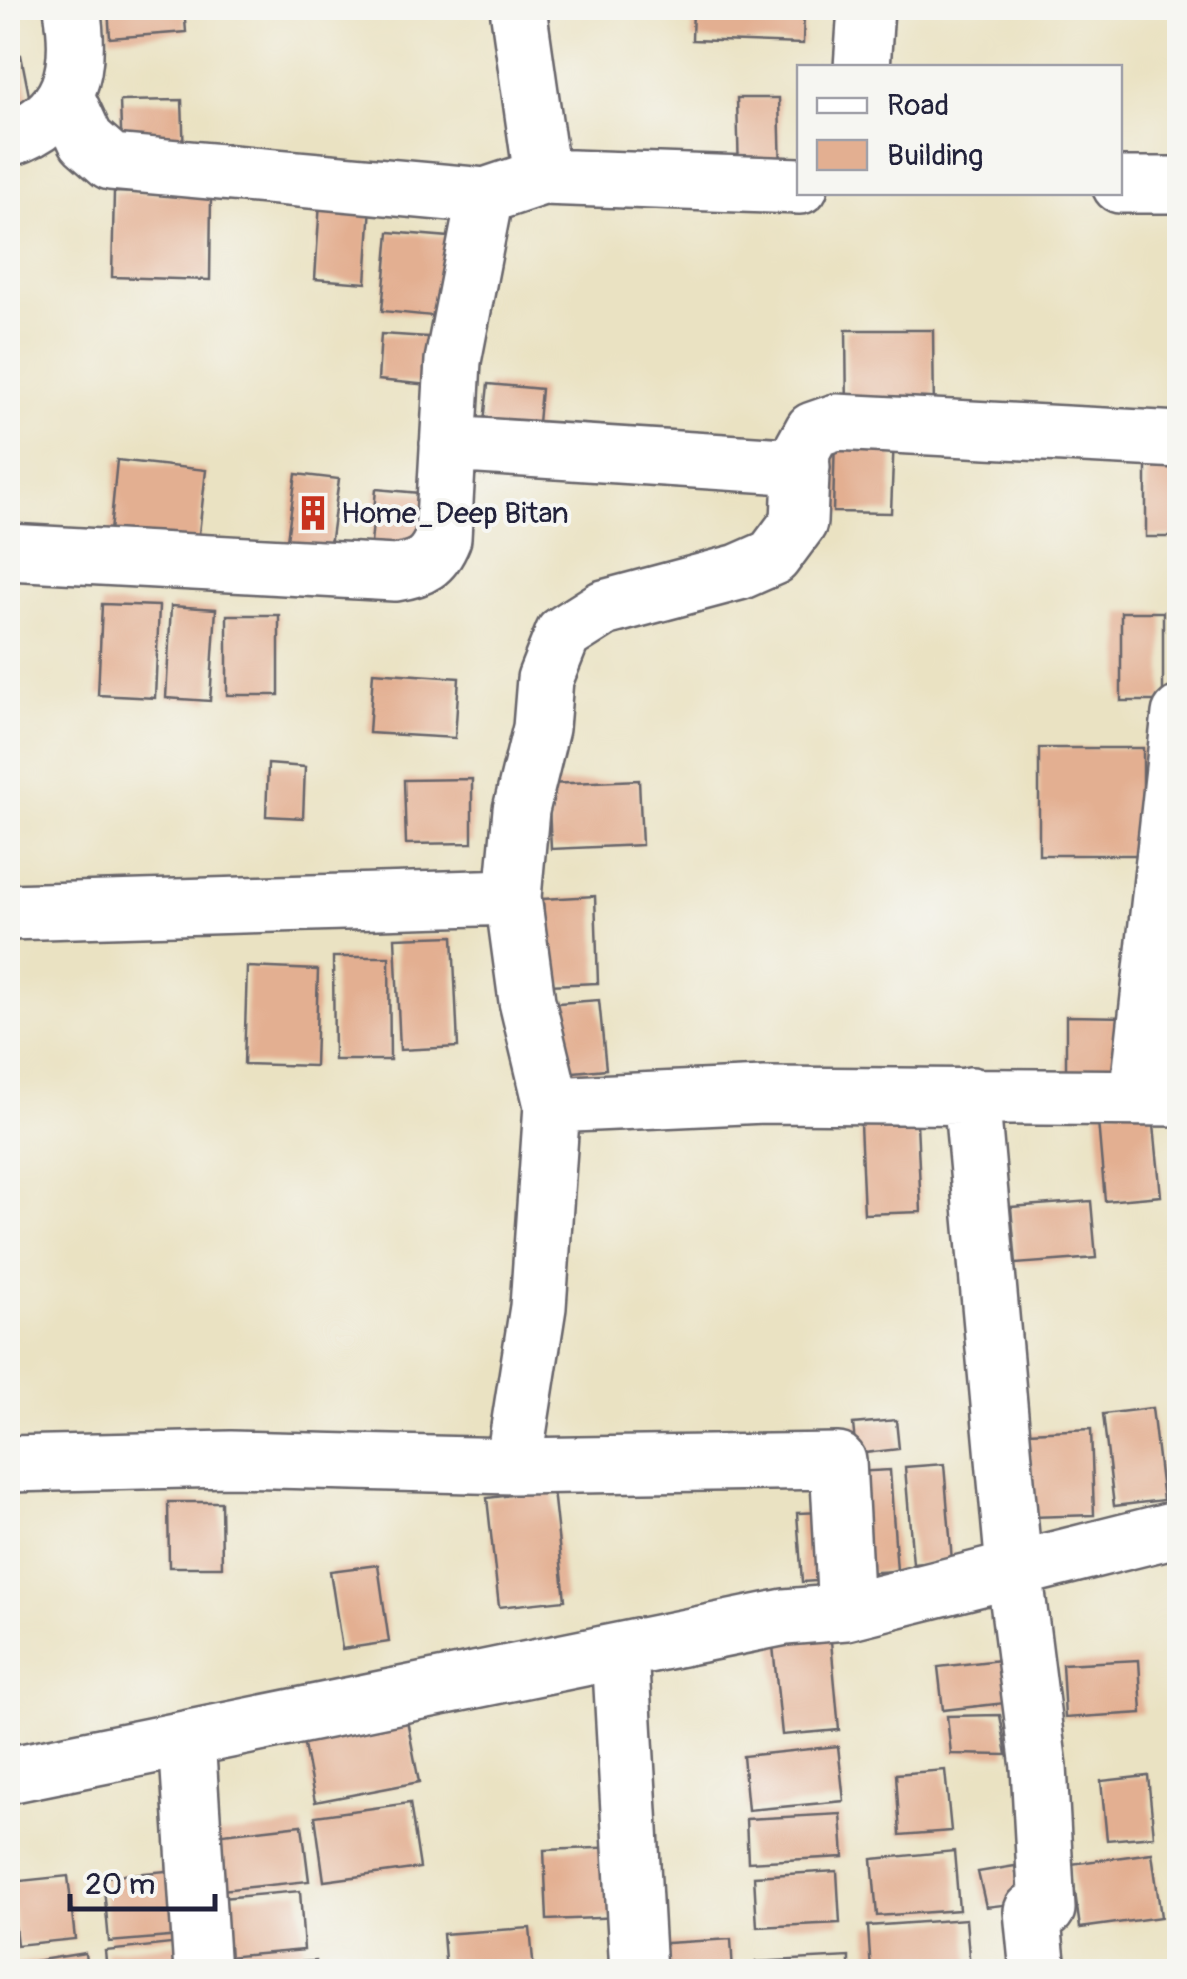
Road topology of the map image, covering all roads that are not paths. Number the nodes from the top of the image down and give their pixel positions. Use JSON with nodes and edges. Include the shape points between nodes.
{"nodes":[{"id":1,"x":72,"y":8,"type":"edge"},
{"id":2,"x":518,"y":8,"type":"edge"},
{"id":3,"x":866,"y":8,"type":"edge"},
{"id":4,"x":862,"y":65,"type":"edge"},
{"id":5,"x":67,"y":100,"type":"junction"},
{"id":6,"x":8,"y":139,"type":"edge"},
{"id":7,"x":542,"y":177,"type":"junction"},
{"id":8,"x":1122,"y":185,"type":"edge"},
{"id":9,"x":1180,"y":185,"type":"edge"},
{"id":10,"x":797,"y":186,"type":"edge"},
{"id":11,"x":485,"y":196,"type":"junction"},
{"id":12,"x":1180,"y":440,"type":"edge"},
{"id":13,"x":448,"y":444,"type":"junction"},
{"id":14,"x":802,"y":467,"type":"junction"},
{"id":15,"x":8,"y":552,"type":"edge"},
{"id":16,"x":1180,"y":714,"type":"edge"},
{"id":17,"x":514,"y":897,"type":"junction"},
{"id":18,"x":8,"y":912,"type":"edge"},
{"id":19,"x":971,"y":1095,"type":"junction"},
{"id":20,"x":1159,"y":1097,"type":"edge"},
{"id":21,"x":552,"y":1105,"type":"junction"},
{"id":22,"x":8,"y":1464,"type":"edge"},
{"id":23,"x":513,"y":1466,"type":"junction"},
{"id":24,"x":1180,"y":1528,"type":"edge"},
{"id":25,"x":1014,"y":1569,"type":"junction"},
{"id":26,"x":846,"y":1612,"type":"junction"},
{"id":27,"x":620,"y":1651,"type":"junction"},
{"id":28,"x":187,"y":1739,"type":"junction"},
{"id":29,"x":8,"y":1776,"type":"edge"},
{"id":30,"x":202,"y":1972,"type":"edge"},
{"id":31,"x":638,"y":1972,"type":"edge"},
{"id":32,"x":1038,"y":1972,"type":"edge"}],
"edges":[{"from":1,"to":5,"type":"street","via":[[78,46]]},
{"from":2,"to":7,"type":"street"},
{"from":3,"to":4,"type":"street"},
{"from":5,"to":6,"type":"street"},
{"from":5,"to":11,"type":"street","via":[[86,140],[112,162]]},
{"from":7,"to":10,"type":"street"},
{"from":7,"to":11,"type":"street"},
{"from":8,"to":9,"type":"street"},
{"from":11,"to":13,"type":"street","via":[[454,360]]},
{"from":12,"to":14,"type":"street","via":[[836,422],[813,430]]},
{"from":13,"to":14,"type":"street"},
{"from":13,"to":15,"type":"street","via":[[443,538],[435,558],[416,570]]},
{"from":14,"to":17,"type":"street","via":[[798,522],[773,558],[604,608],[564,634],[545,678],[541,728],[521,810]]},
{"from":16,"to":20,"type":"street"},
{"from":17,"to":18,"type":"street"},
{"from":17,"to":21,"type":"street","via":[[527,1001]]},
{"from":19,"to":20,"type":"street"},
{"from":19,"to":21,"type":"street"},
{"from":19,"to":25,"type":"street"},
{"from":21,"to":23,"type":"street","via":[[538,1307]]},
{"from":22,"to":23,"type":"street","via":[[231,1458]]},
{"from":23,"to":26,"type":"street","via":[[838,1461]]},
{"from":24,"to":25,"type":"street"},
{"from":25,"to":26,"type":"street"},
{"from":25,"to":32,"type":"street","via":[[1039,1767],[1047,1909],[1032,1911]]},
{"from":26,"to":27,"type":"street","via":[[785,1617]]},
{"from":27,"to":28,"type":"street"},
{"from":27,"to":31,"type":"street"},
{"from":28,"to":29,"type":"street"},
{"from":28,"to":30,"type":"street"}]}
